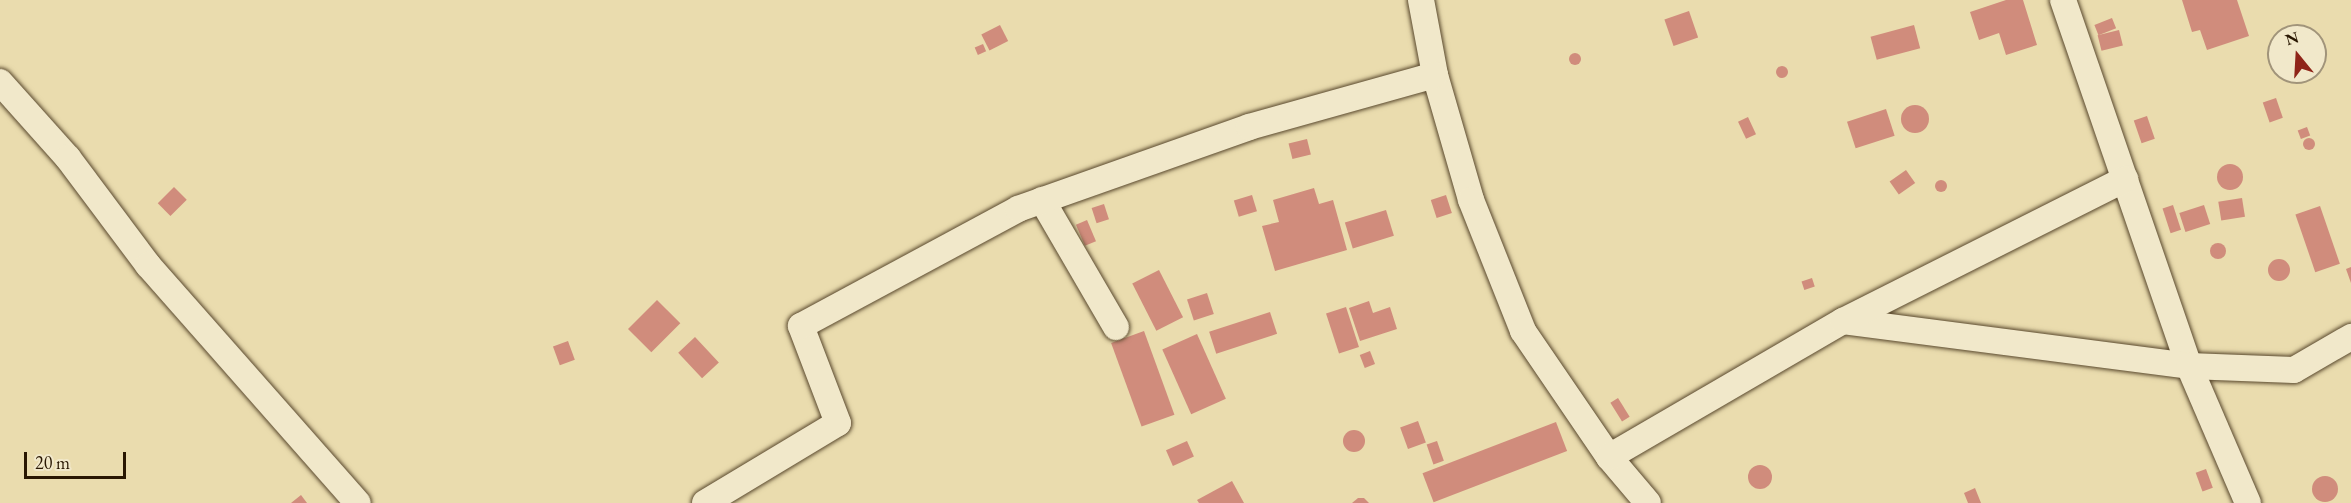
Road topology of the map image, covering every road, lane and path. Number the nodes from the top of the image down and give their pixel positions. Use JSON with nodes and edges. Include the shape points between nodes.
{"nodes":[{"id":1,"x":1421,"y":0,"type":"edge"},
{"id":2,"x":2063,"y":0,"type":"edge"},
{"id":3,"x":1435,"y":75,"type":"junction"},
{"id":4,"x":0,"y":82,"type":"edge"},
{"id":5,"x":2125,"y":179,"type":"junction"},
{"id":6,"x":1042,"y":200,"type":"junction"},
{"id":7,"x":1843,"y":321,"type":"junction"},
{"id":8,"x":1116,"y":327,"type":"dead end"},
{"id":9,"x":2351,"y":338,"type":"edge"},
{"id":10,"x":2189,"y":366,"type":"junction"},
{"id":11,"x":1609,"y":457,"type":"junction"},
{"id":12,"x":358,"y":503,"type":"edge"},
{"id":13,"x":705,"y":503,"type":"edge"},
{"id":14,"x":1648,"y":503,"type":"edge"},
{"id":15,"x":2248,"y":503,"type":"edge"}],
"edges":[{"from":1,"to":3,"type":"street"},
{"from":2,"to":5,"type":"street"},
{"from":3,"to":6,"type":"street","via":[[1249,127]]},
{"from":3,"to":11,"type":"street","via":[[1471,200],[1523,331]]},
{"from":4,"to":12,"type":"street","via":[[68,158],[148,265]]},
{"from":5,"to":7,"type":"street"},
{"from":5,"to":10,"type":"street"},
{"from":6,"to":8,"type":"street"},
{"from":6,"to":13,"type":"street","via":[[1018,208],[801,326],[838,423]]},
{"from":7,"to":10,"type":"street"},
{"from":7,"to":11,"type":"street"},
{"from":9,"to":10,"type":"street","via":[[2294,370]]},
{"from":10,"to":15,"type":"street"},
{"from":11,"to":14,"type":"street"}]}
